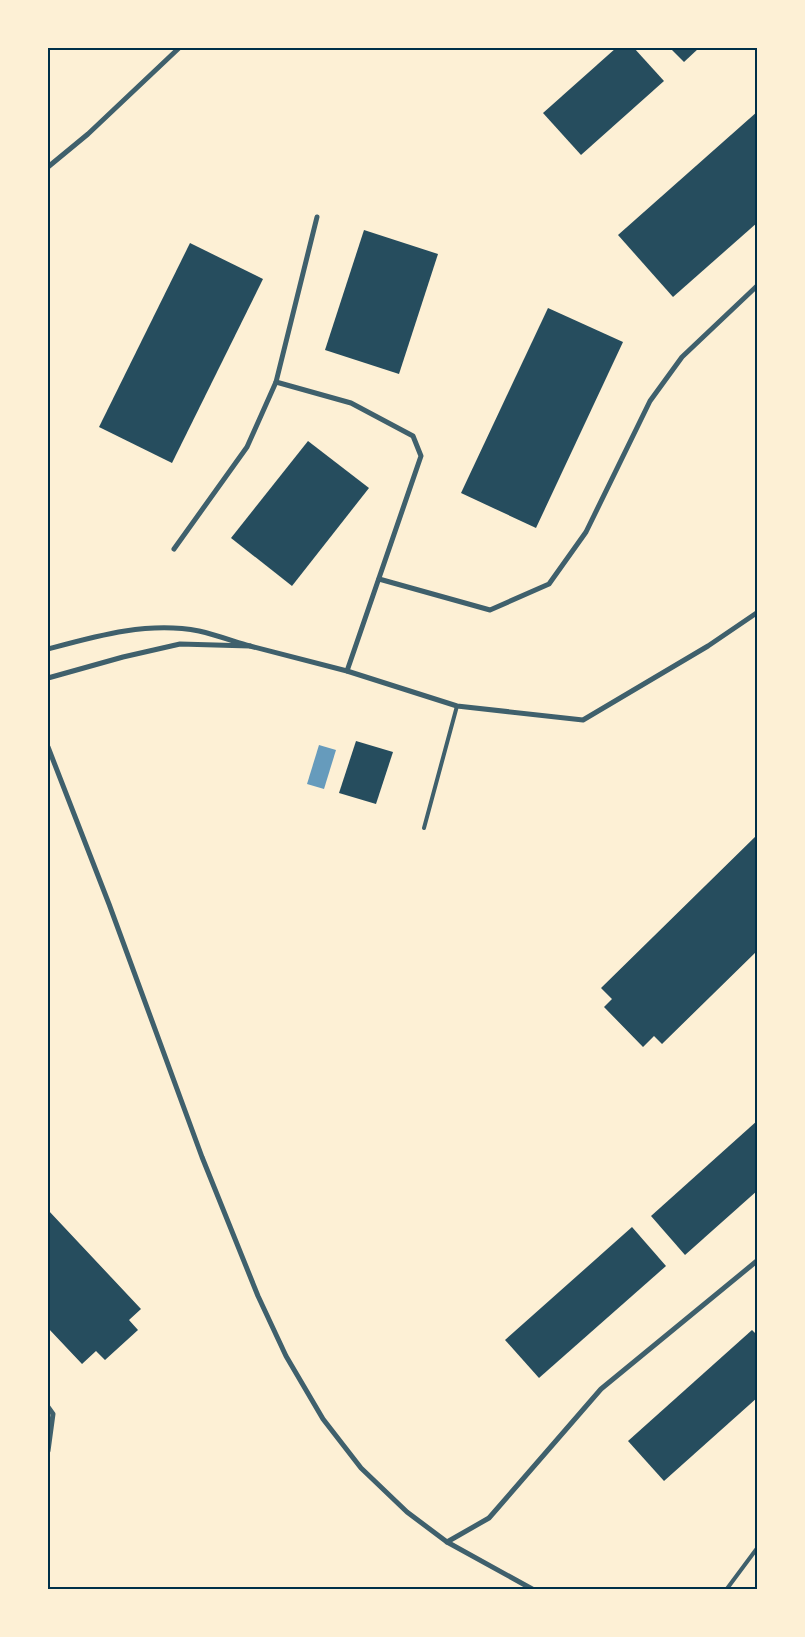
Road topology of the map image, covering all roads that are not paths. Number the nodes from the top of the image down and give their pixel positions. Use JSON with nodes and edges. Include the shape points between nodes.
{"nodes":[{"id":1,"x":179,"y":48,"type":"edge"},
{"id":2,"x":48,"y":167,"type":"edge"},
{"id":3,"x":318,"y":217,"type":"dead end"},
{"id":4,"x":758,"y":285,"type":"edge"},
{"id":5,"x":276,"y":382,"type":"junction"},
{"id":6,"x":174,"y":549,"type":"dead end"},
{"id":7,"x":379,"y":579,"type":"junction"},
{"id":8,"x":758,"y":612,"type":"edge"},
{"id":9,"x":250,"y":646,"type":"junction"},
{"id":10,"x":48,"y":650,"type":"edge"},
{"id":11,"x":347,"y":671,"type":"junction"},
{"id":12,"x":48,"y":678,"type":"edge"},
{"id":13,"x":457,"y":706,"type":"junction"},
{"id":14,"x":48,"y":747,"type":"edge"},
{"id":15,"x":424,"y":828,"type":"dead end"},
{"id":16,"x":758,"y":1260,"type":"edge"},
{"id":17,"x":48,"y":1407,"type":"edge"},
{"id":18,"x":48,"y":1451,"type":"edge"},
{"id":19,"x":447,"y":1542,"type":"junction"},
{"id":20,"x":758,"y":1547,"type":"edge"},
{"id":21,"x":534,"y":1590,"type":"edge"},
{"id":22,"x":726,"y":1590,"type":"edge"}],
"edges":[{"from":1,"to":2,"type":"street"},
{"from":3,"to":5,"type":"street"},
{"from":4,"to":7,"type":"street","via":[[682,357],[650,400],[586,532],[549,584],[490,610]]},
{"from":5,"to":6,"type":"street","via":[[247,447]]},
{"from":5,"to":7,"type":"street","via":[[351,403],[413,436],[421,456]]},
{"from":7,"to":11,"type":"street"},
{"from":8,"to":13,"type":"street","via":[[708,646],[583,720]]},
{"from":9,"to":10,"type":"street","via":[[197,631],[159,628],[112,632]]},
{"from":9,"to":11,"type":"street"},
{"from":9,"to":12,"type":"street","via":[[180,644]]},
{"from":11,"to":13,"type":"street"},
{"from":13,"to":15,"type":"lane"},
{"from":14,"to":19,"type":"street","via":[[202,1157],[286,1356],[323,1419],[361,1468],[408,1512]]},
{"from":16,"to":19,"type":"street","via":[[601,1389],[489,1518]]},
{"from":17,"to":18,"type":"street","via":[[53,1414]]},
{"from":19,"to":21,"type":"street"},
{"from":20,"to":22,"type":"lane"}]}
